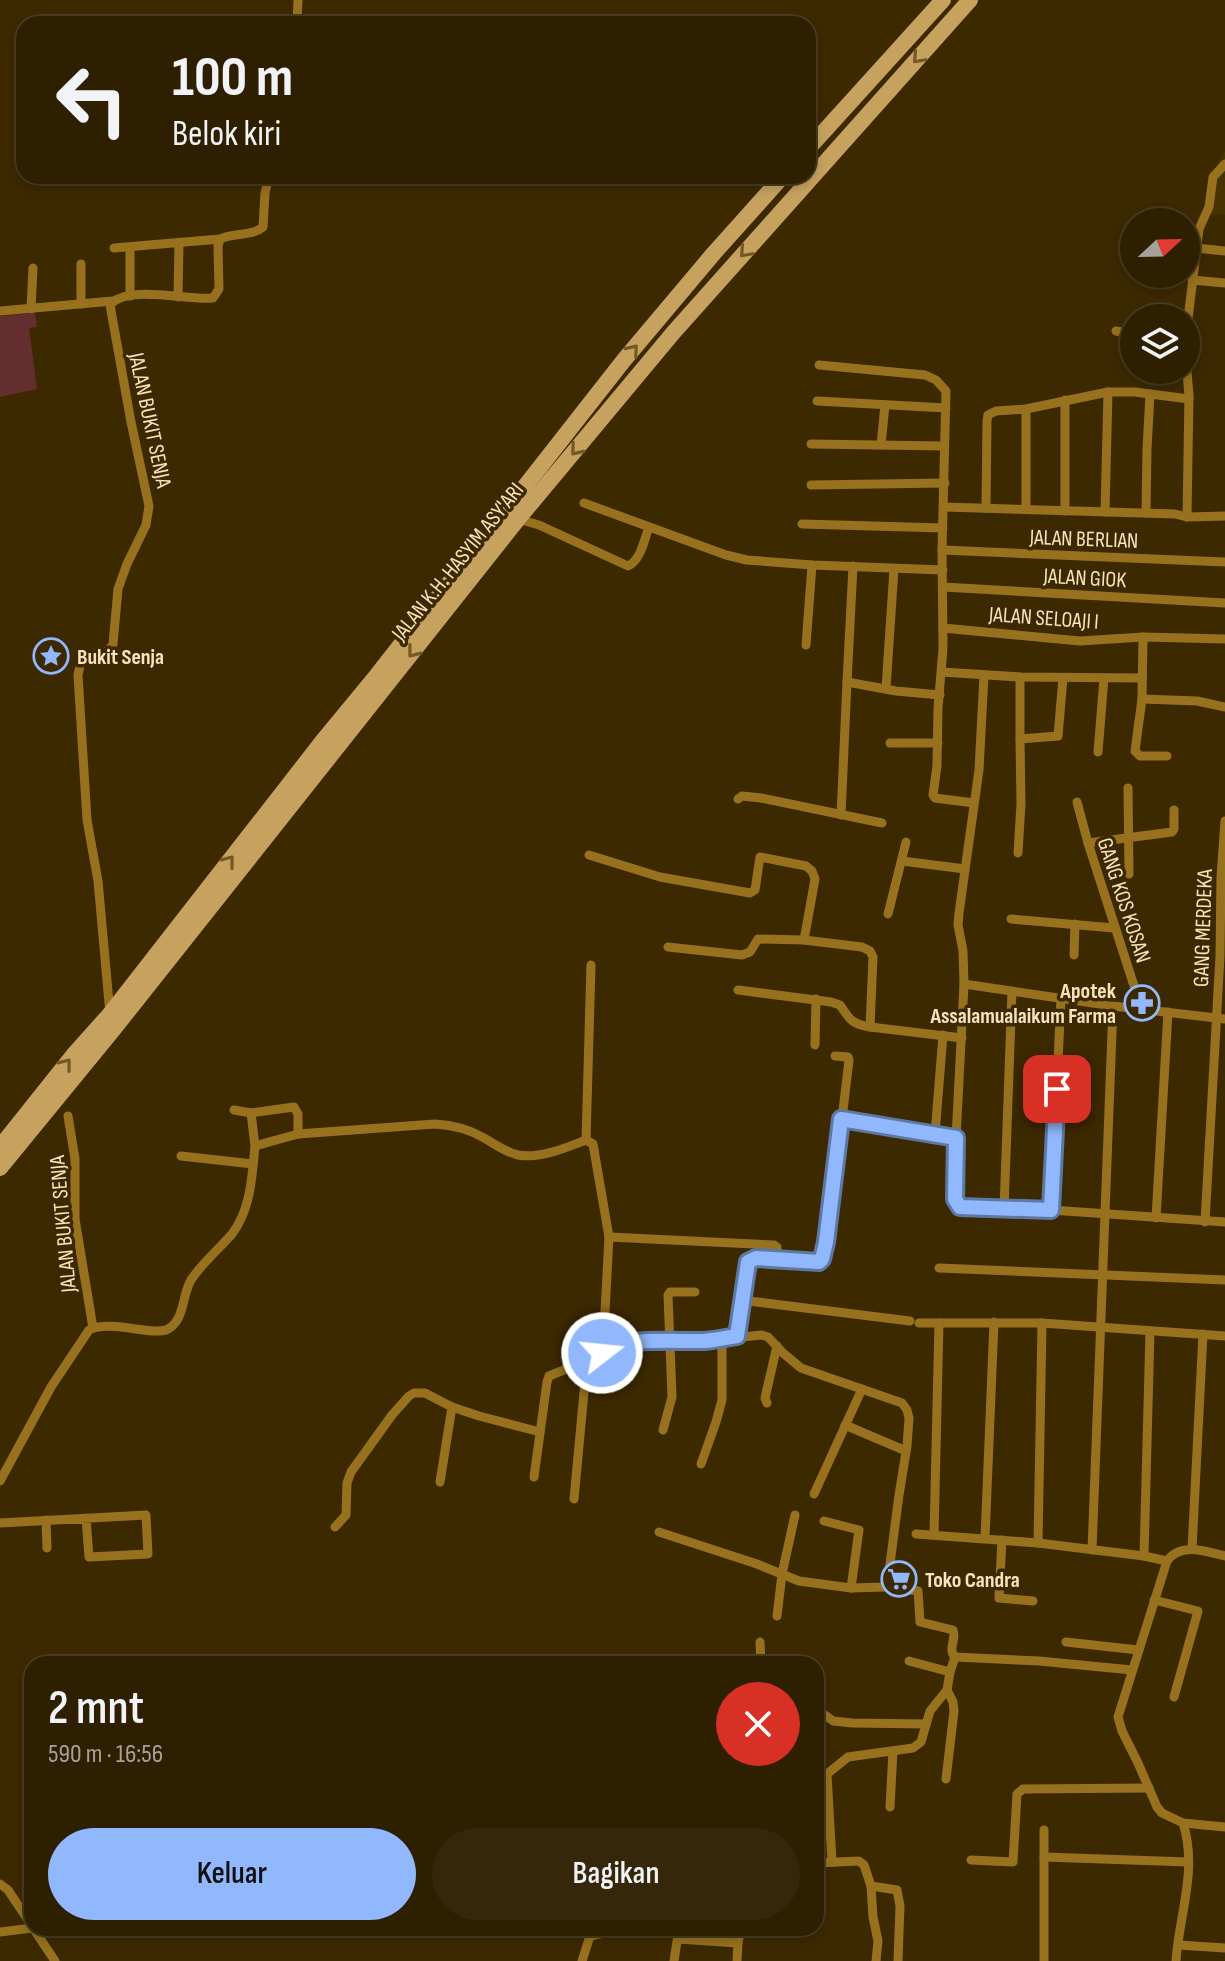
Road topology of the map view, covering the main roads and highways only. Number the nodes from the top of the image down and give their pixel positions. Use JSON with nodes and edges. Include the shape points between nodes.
{"nodes":[{"id":1,"x":943,"y":0,"type":"edge"},
{"id":2,"x":970,"y":0,"type":"edge"},
{"id":3,"x":816,"y":140,"type":"edge"},
{"id":4,"x":816,"y":173,"type":"edge"},
{"id":5,"x":776,"y":184,"type":"edge"},
{"id":6,"x":806,"y":184,"type":"edge"},
{"id":7,"x":0,"y":1147,"type":"edge"},
{"id":8,"x":0,"y":1168,"type":"edge"}],
"edges":[{"from":1,"to":3,"type":"highway"},
{"from":2,"to":4,"type":"highway","name":"JALAN K.H. HASYIM ASY'ARI","one_way":true},
{"from":7,"to":5,"type":"highway","name":"JALAN K.H. HASYIM ASY'ARI","one_way":true,"via":[[624,360]]},
{"from":6,"to":8,"type":"highway","name":"JALAN K.H. HASYIM ASY'ARI","one_way":true,"via":[[518,519]]}]}
